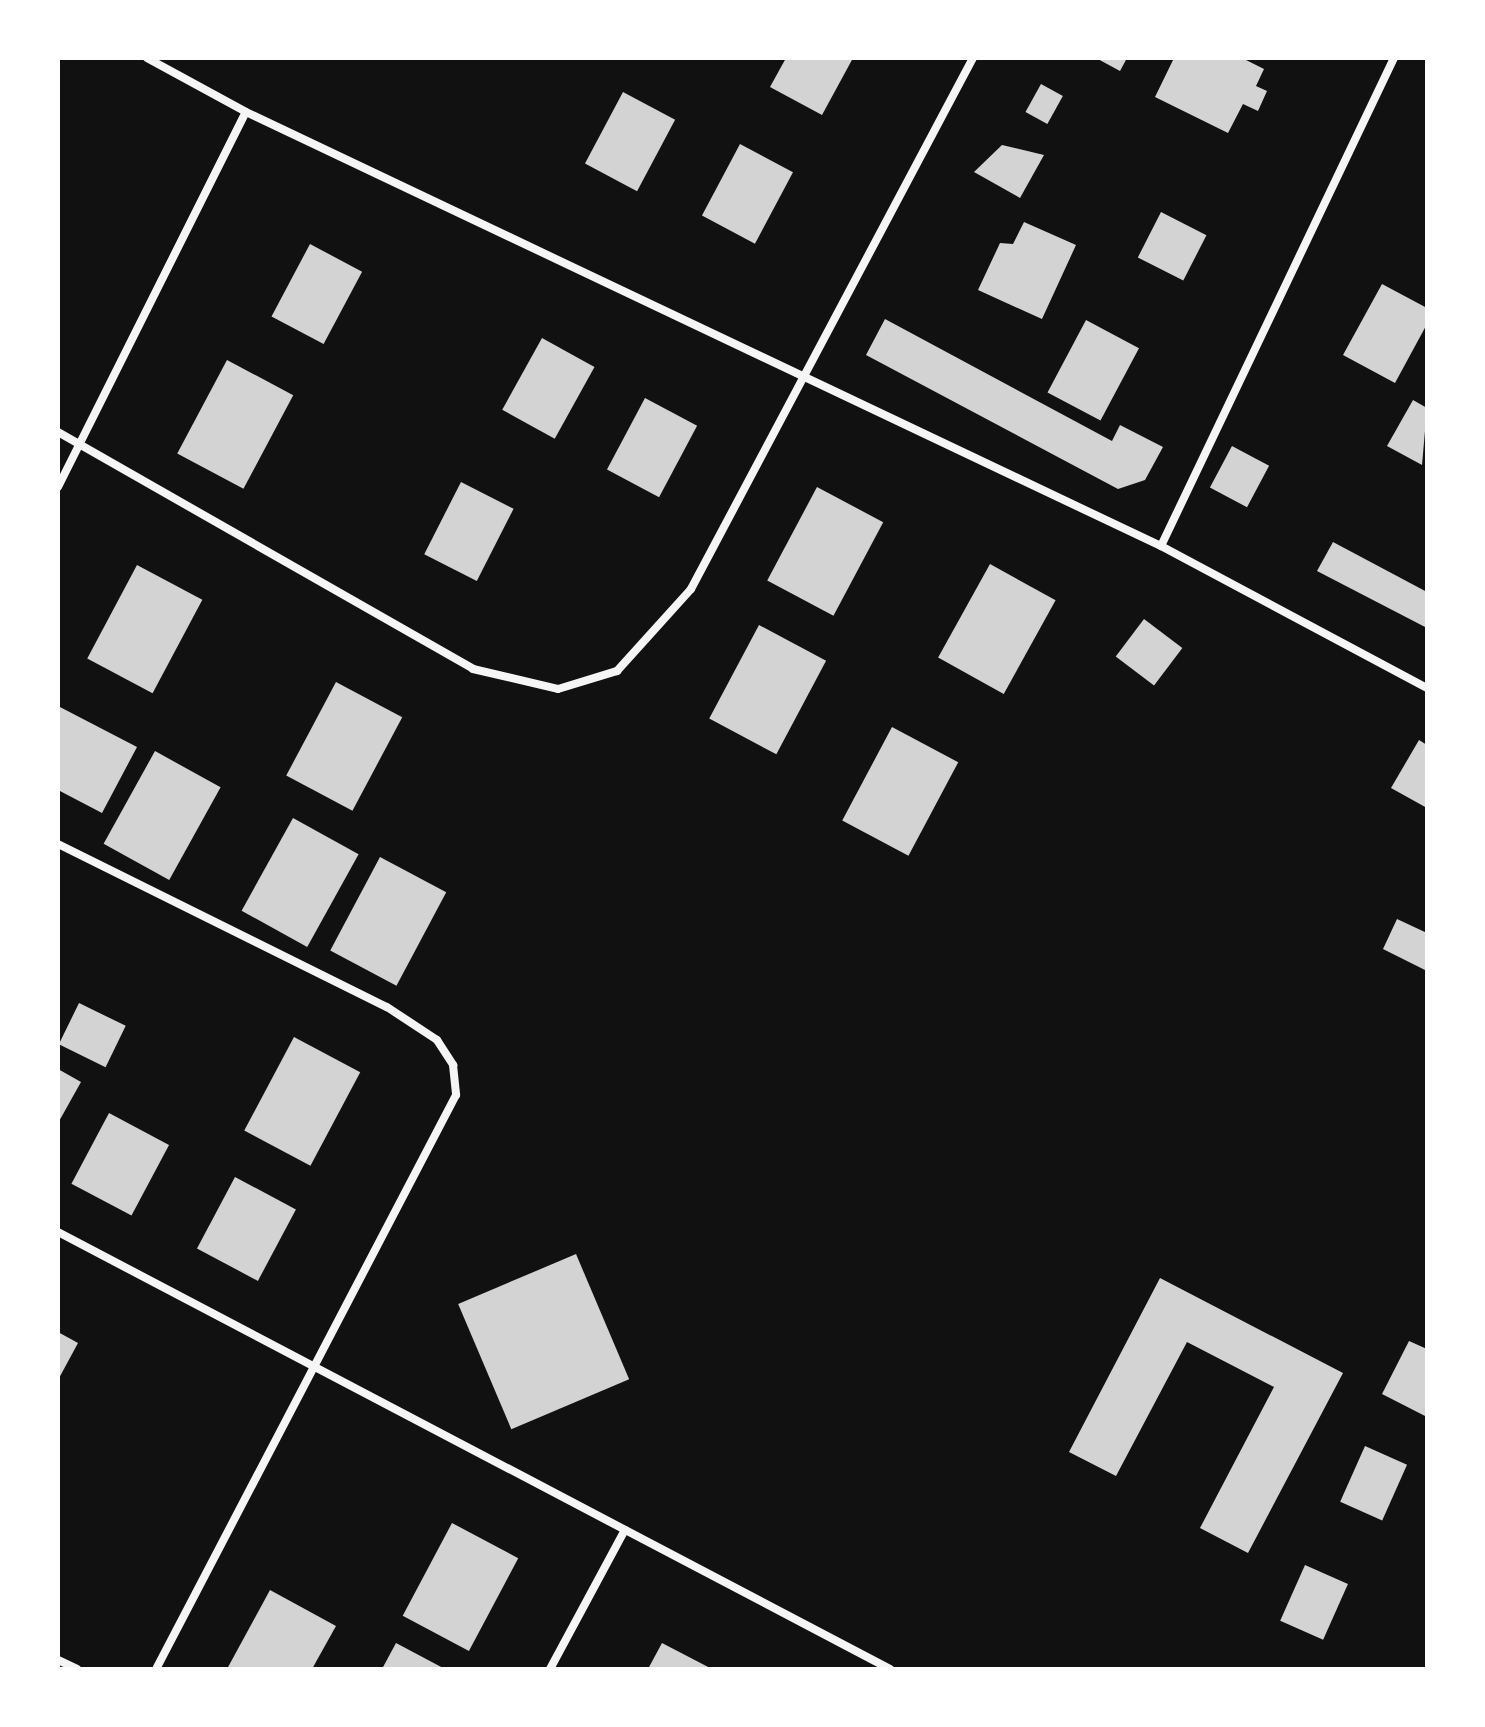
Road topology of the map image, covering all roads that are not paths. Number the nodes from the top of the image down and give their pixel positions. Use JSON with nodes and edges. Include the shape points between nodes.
{"nodes":[{"id":1,"x":147,"y":58,"type":"edge"},
{"id":2,"x":973,"y":58,"type":"edge"},
{"id":3,"x":1394,"y":58,"type":"edge"},
{"id":4,"x":246,"y":112,"type":"junction"},
{"id":5,"x":806,"y":376,"type":"junction"},
{"id":6,"x":58,"y":432,"type":"edge"},
{"id":7,"x":81,"y":443,"type":"junction"},
{"id":8,"x":58,"y":487,"type":"edge"},
{"id":9,"x":1161,"y":546,"type":"junction"},
{"id":10,"x":1427,"y":688,"type":"edge"},
{"id":11,"x":58,"y":844,"type":"edge"},
{"id":12,"x":58,"y":1232,"type":"edge"},
{"id":13,"x":318,"y":1369,"type":"junction"},
{"id":14,"x":625,"y":1530,"type":"junction"},
{"id":15,"x":58,"y":1660,"type":"edge"},
{"id":16,"x":77,"y":1669,"type":"edge"},
{"id":17,"x":156,"y":1669,"type":"edge"},
{"id":18,"x":550,"y":1669,"type":"edge"},
{"id":19,"x":890,"y":1669,"type":"edge"}],
"edges":[{"from":1,"to":4,"type":"street"},
{"from":2,"to":5,"type":"street"},
{"from":3,"to":9,"type":"street"},
{"from":4,"to":5,"type":"street"},
{"from":4,"to":7,"type":"street"},
{"from":5,"to":7,"type":"street","via":[[691,589],[617,671],[558,689],[473,669]]},
{"from":5,"to":9,"type":"street"},
{"from":6,"to":7,"type":"street"},
{"from":7,"to":8,"type":"street"},
{"from":9,"to":10,"type":"street"},
{"from":11,"to":13,"type":"street","via":[[387,1007],[437,1040],[453,1065],[456,1095]]},
{"from":12,"to":13,"type":"street"},
{"from":13,"to":14,"type":"street"},
{"from":13,"to":17,"type":"street"},
{"from":14,"to":18,"type":"street"},
{"from":14,"to":19,"type":"street"},
{"from":15,"to":16,"type":"street"}]}
